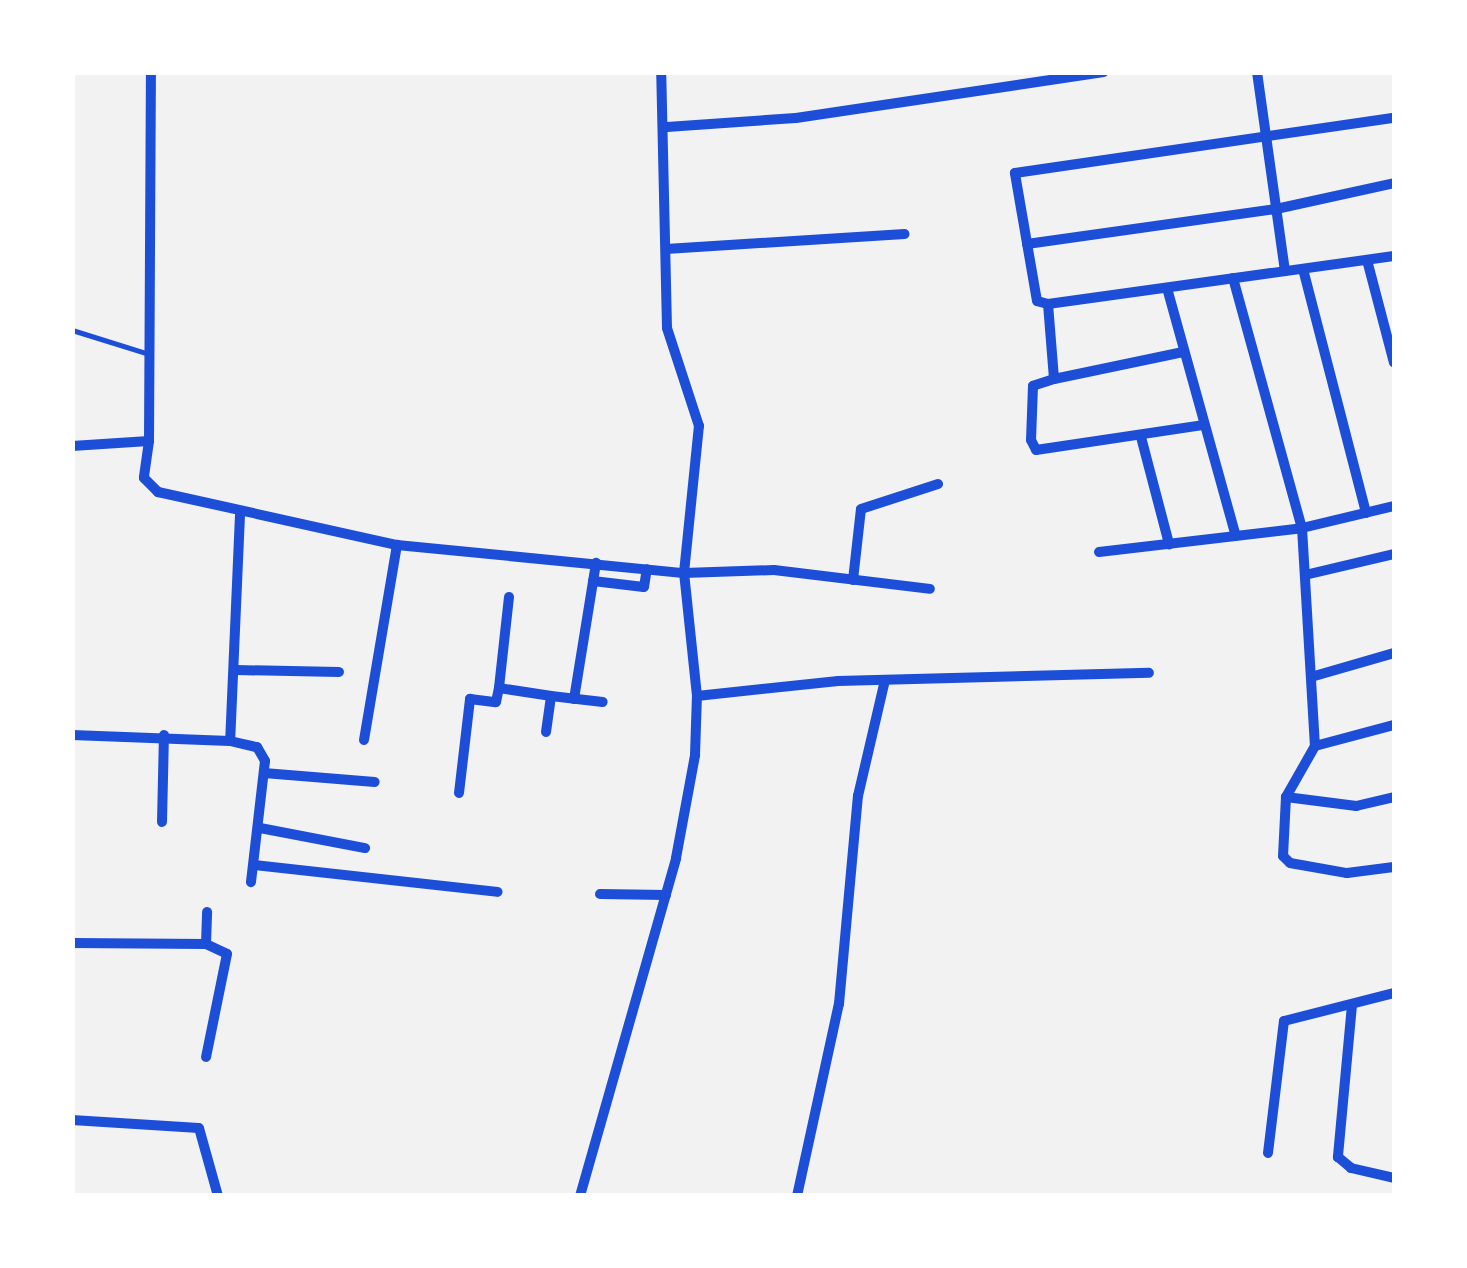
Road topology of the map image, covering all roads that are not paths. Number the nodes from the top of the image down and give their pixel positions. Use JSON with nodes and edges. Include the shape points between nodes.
{"nodes":[{"id":1,"x":151,"y":72,"type":"edge"},
{"id":2,"x":661,"y":72,"type":"edge"},
{"id":3,"x":1257,"y":72,"type":"edge"},
{"id":4,"x":1101,"y":73,"type":"edge"},
{"id":5,"x":1394,"y":118,"type":"edge"},
{"id":6,"x":667,"y":127,"type":"junction"},
{"id":7,"x":1266,"y":137,"type":"junction"},
{"id":8,"x":1394,"y":183,"type":"edge"},
{"id":9,"x":1276,"y":209,"type":"junction"},
{"id":10,"x":905,"y":234,"type":"dead end"},
{"id":11,"x":1027,"y":244,"type":"junction"},
{"id":12,"x":666,"y":249,"type":"junction"},
{"id":13,"x":1394,"y":256,"type":"edge"},
{"id":14,"x":1367,"y":260,"type":"junction"},
{"id":15,"x":1302,"y":268,"type":"junction"},
{"id":16,"x":1285,"y":271,"type":"junction"},
{"id":17,"x":1233,"y":278,"type":"junction"},
{"id":18,"x":1167,"y":288,"type":"junction"},
{"id":19,"x":1048,"y":304,"type":"junction"},
{"id":20,"x":72,"y":330,"type":"edge"},
{"id":21,"x":1183,"y":352,"type":"junction"},
{"id":22,"x":152,"y":354,"type":"junction"},
{"id":23,"x":1394,"y":362,"type":"edge"},
{"id":24,"x":1054,"y":379,"type":"junction"},
{"id":25,"x":1204,"y":425,"type":"junction"},
{"id":26,"x":1141,"y":437,"type":"junction"},
{"id":27,"x":149,"y":441,"type":"junction"},
{"id":28,"x":72,"y":446,"type":"edge"},
{"id":29,"x":938,"y":484,"type":"dead end"},
{"id":30,"x":1394,"y":506,"type":"edge"},
{"id":31,"x":1366,"y":513,"type":"junction"},
{"id":32,"x":240,"y":515,"type":"junction"},
{"id":33,"x":1302,"y":528,"type":"junction"},
{"id":34,"x":1236,"y":536,"type":"junction"},
{"id":35,"x":397,"y":544,"type":"junction"},
{"id":36,"x":1168,"y":544,"type":"junction"},
{"id":37,"x":1099,"y":552,"type":"dead end"},
{"id":38,"x":1394,"y":554,"type":"edge"},
{"id":39,"x":596,"y":563,"type":"junction"},
{"id":40,"x":647,"y":570,"type":"junction"},
{"id":41,"x":684,"y":573,"type":"junction"},
{"id":42,"x":1305,"y":575,"type":"junction"},
{"id":43,"x":853,"y":580,"type":"junction"},
{"id":44,"x":593,"y":581,"type":"junction"},
{"id":45,"x":930,"y":589,"type":"dead end"},
{"id":46,"x":509,"y":597,"type":"dead end"},
{"id":47,"x":1394,"y":653,"type":"edge"},
{"id":48,"x":236,"y":670,"type":"junction"},
{"id":49,"x":339,"y":672,"type":"dead end"},
{"id":50,"x":1148,"y":674,"type":"dead end"},
{"id":51,"x":1310,"y":677,"type":"junction"},
{"id":52,"x":885,"y":680,"type":"junction"},
{"id":53,"x":499,"y":688,"type":"junction"},
{"id":54,"x":550,"y":696,"type":"junction"},
{"id":55,"x":698,"y":696,"type":"junction"},
{"id":56,"x":574,"y":699,"type":"junction"},
{"id":57,"x":603,"y":702,"type":"dead end"},
{"id":58,"x":1394,"y":724,"type":"edge"},
{"id":59,"x":546,"y":732,"type":"dead end"},
{"id":60,"x":72,"y":735,"type":"edge"},
{"id":61,"x":164,"y":735,"type":"junction"},
{"id":62,"x":364,"y":740,"type":"dead end"},
{"id":63,"x":230,"y":742,"type":"junction"},
{"id":64,"x":1315,"y":746,"type":"junction"},
{"id":65,"x":264,"y":772,"type":"junction"},
{"id":66,"x":374,"y":782,"type":"dead end"},
{"id":67,"x":459,"y":793,"type":"dead end"},
{"id":68,"x":1286,"y":797,"type":"junction"},
{"id":69,"x":1394,"y":797,"type":"edge"},
{"id":70,"x":162,"y":822,"type":"dead end"},
{"id":71,"x":260,"y":828,"type":"junction"},
{"id":72,"x":364,"y":848,"type":"dead end"},
{"id":73,"x":254,"y":864,"type":"junction"},
{"id":74,"x":1394,"y":867,"type":"edge"},
{"id":75,"x":251,"y":882,"type":"dead end"},
{"id":76,"x":498,"y":892,"type":"dead end"},
{"id":77,"x":600,"y":894,"type":"dead end"},
{"id":78,"x":666,"y":895,"type":"junction"},
{"id":79,"x":207,"y":912,"type":"dead end"},
{"id":80,"x":72,"y":942,"type":"edge"},
{"id":81,"x":206,"y":944,"type":"junction"},
{"id":82,"x":1394,"y":993,"type":"edge"},
{"id":83,"x":1352,"y":1006,"type":"junction"},
{"id":84,"x":206,"y":1057,"type":"dead end"},
{"id":85,"x":72,"y":1120,"type":"edge"},
{"id":86,"x":1268,"y":1154,"type":"dead end"},
{"id":87,"x":1394,"y":1178,"type":"edge"},
{"id":88,"x":218,"y":1196,"type":"edge"},
{"id":89,"x":580,"y":1196,"type":"edge"},
{"id":90,"x":797,"y":1196,"type":"edge"}],
"edges":[{"from":1,"to":22,"type":"street"},
{"from":2,"to":6,"type":"street"},
{"from":3,"to":7,"type":"street"},
{"from":4,"to":6,"type":"street","via":[[796,118]]},
{"from":5,"to":7,"type":"street"},
{"from":6,"to":12,"type":"street"},
{"from":7,"to":9,"type":"street"},
{"from":7,"to":11,"type":"street","via":[[1015,173]]},
{"from":8,"to":9,"type":"street"},
{"from":9,"to":11,"type":"street"},
{"from":9,"to":16,"type":"street"},
{"from":10,"to":12,"type":"street"},
{"from":11,"to":19,"type":"street","via":[[1038,301]]},
{"from":12,"to":41,"type":"street","via":[[670,346],[698,408]]},
{"from":13,"to":14,"type":"street"},
{"from":14,"to":15,"type":"street"},
{"from":14,"to":23,"type":"street"},
{"from":15,"to":16,"type":"street"},
{"from":15,"to":31,"type":"street"},
{"from":16,"to":17,"type":"street"},
{"from":17,"to":18,"type":"street"},
{"from":17,"to":33,"type":"street"},
{"from":18,"to":19,"type":"street"},
{"from":18,"to":21,"type":"street"},
{"from":19,"to":24,"type":"street"},
{"from":20,"to":22,"type":"lane"},
{"from":21,"to":24,"type":"street"},
{"from":21,"to":25,"type":"street"},
{"from":22,"to":27,"type":"street"},
{"from":24,"to":26,"type":"street","via":[[1032,386],[1032,448]]},
{"from":25,"to":26,"type":"street"},
{"from":25,"to":34,"type":"street"},
{"from":26,"to":36,"type":"street"},
{"from":27,"to":28,"type":"street"},
{"from":27,"to":32,"type":"street","via":[[144,478],[150,488]]},
{"from":29,"to":43,"type":"street","via":[[861,509]]},
{"from":30,"to":31,"type":"street"},
{"from":31,"to":33,"type":"street"},
{"from":32,"to":35,"type":"street"},
{"from":32,"to":48,"type":"street"},
{"from":33,"to":34,"type":"street"},
{"from":33,"to":42,"type":"street"},
{"from":34,"to":36,"type":"street"},
{"from":35,"to":39,"type":"street"},
{"from":35,"to":62,"type":"street"},
{"from":36,"to":37,"type":"street"},
{"from":38,"to":42,"type":"street"},
{"from":39,"to":40,"type":"street"},
{"from":39,"to":44,"type":"street"},
{"from":40,"to":41,"type":"street"},
{"from":40,"to":44,"type":"street","via":[[644,587]]},
{"from":41,"to":43,"type":"street","via":[[774,570]]},
{"from":41,"to":55,"type":"street"},
{"from":42,"to":51,"type":"street"},
{"from":43,"to":45,"type":"street"},
{"from":44,"to":56,"type":"street"},
{"from":46,"to":53,"type":"street"},
{"from":47,"to":51,"type":"street"},
{"from":48,"to":49,"type":"street"},
{"from":48,"to":63,"type":"street"},
{"from":50,"to":52,"type":"street"},
{"from":51,"to":64,"type":"street"},
{"from":52,"to":55,"type":"street"},
{"from":52,"to":90,"type":"street","via":[[858,796],[839,1004]]},
{"from":53,"to":54,"type":"street"},
{"from":53,"to":67,"type":"street","via":[[496,702],[470,699]]},
{"from":54,"to":56,"type":"street"},
{"from":54,"to":59,"type":"street"},
{"from":55,"to":78,"type":"street","via":[[692,782]]},
{"from":56,"to":57,"type":"street"},
{"from":58,"to":64,"type":"street"},
{"from":60,"to":61,"type":"street"},
{"from":61,"to":63,"type":"street"},
{"from":61,"to":70,"type":"street"},
{"from":63,"to":65,"type":"street","via":[[264,752]]},
{"from":64,"to":68,"type":"street"},
{"from":65,"to":66,"type":"street"},
{"from":65,"to":71,"type":"street"},
{"from":68,"to":69,"type":"street","via":[[1356,806]]},
{"from":68,"to":74,"type":"street","via":[[1286,861],[1347,874]]},
{"from":71,"to":72,"type":"street"},
{"from":71,"to":73,"type":"street"},
{"from":73,"to":75,"type":"street"},
{"from":73,"to":76,"type":"street"},
{"from":77,"to":78,"type":"street"},
{"from":78,"to":89,"type":"street"},
{"from":79,"to":81,"type":"street"},
{"from":80,"to":81,"type":"street"},
{"from":81,"to":84,"type":"street","via":[[227,954]]},
{"from":82,"to":83,"type":"street"},
{"from":83,"to":86,"type":"street","via":[[1282,1023]]},
{"from":83,"to":87,"type":"street","via":[[1338,1157],[1351,1168]]},
{"from":85,"to":88,"type":"street","via":[[199,1128]]}]}
